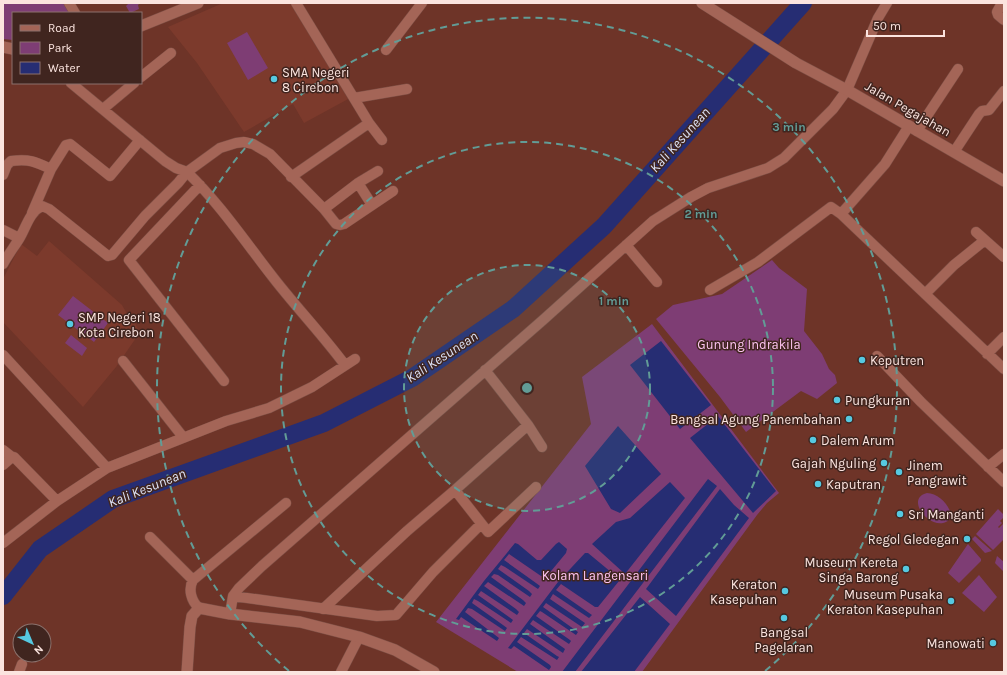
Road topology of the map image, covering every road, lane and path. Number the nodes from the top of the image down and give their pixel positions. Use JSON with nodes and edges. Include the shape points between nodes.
{"nodes":[{"id":1,"x":69,"y":3,"type":"edge"},
{"id":2,"x":198,"y":3,"type":"edge"},
{"id":3,"x":296,"y":3,"type":"edge"},
{"id":4,"x":422,"y":3,"type":"edge"},
{"id":5,"x":702,"y":3,"type":"edge"},
{"id":6,"x":887,"y":3,"type":"edge"},
{"id":7,"x":1002,"y":3,"type":"edge"},
{"id":8,"x":74,"y":12,"type":"edge"},
{"id":9,"x":1004,"y":20,"type":"edge"},
{"id":10,"x":142,"y":26,"type":"edge"},
{"id":11,"x":386,"y":50,"type":"dead end"},
{"id":12,"x":170,"y":53,"type":"dead end"},
{"id":13,"x":958,"y":69,"type":"dead end"},
{"id":14,"x":142,"y":76,"type":"edge"},
{"id":15,"x":72,"y":84,"type":"edge"},
{"id":16,"x":133,"y":84,"type":"edge"},
{"id":17,"x":407,"y":89,"type":"dead end"},
{"id":18,"x":847,"y":90,"type":"junction"},
{"id":19,"x":1004,"y":91,"type":"edge"},
{"id":20,"x":354,"y":98,"type":"junction"},
{"id":21,"x":103,"y":109,"type":"junction"},
{"id":22,"x":369,"y":123,"type":"junction"},
{"id":23,"x":913,"y":129,"type":"junction"},
{"id":24,"x":140,"y":140,"type":"junction"},
{"id":25,"x":382,"y":140,"type":"dead end"},
{"id":26,"x":954,"y":152,"type":"junction"},
{"id":27,"x":51,"y":169,"type":"junction"},
{"id":28,"x":378,"y":171,"type":"dead end"},
{"id":29,"x":187,"y":172,"type":"junction"},
{"id":30,"x":3,"y":175,"type":"edge"},
{"id":31,"x":291,"y":177,"type":"junction"},
{"id":32,"x":1004,"y":181,"type":"edge"},
{"id":33,"x":358,"y":183,"type":"junction"},
{"id":34,"x":200,"y":185,"type":"junction"},
{"id":35,"x":393,"y":191,"type":"dead end"},
{"id":36,"x":372,"y":205,"type":"junction"},
{"id":37,"x":324,"y":209,"type":"junction"},
{"id":38,"x":841,"y":214,"type":"junction"},
{"id":39,"x":31,"y":215,"type":"junction"},
{"id":40,"x":3,"y":230,"type":"edge"},
{"id":41,"x":976,"y":232,"type":"dead end"},
{"id":42,"x":19,"y":238,"type":"junction"},
{"id":43,"x":985,"y":240,"type":"junction"},
{"id":44,"x":626,"y":245,"type":"junction"},
{"id":45,"x":1004,"y":257,"type":"edge"},
{"id":46,"x":3,"y":264,"type":"edge"},
{"id":47,"x":657,"y":282,"type":"dead end"},
{"id":48,"x":710,"y":290,"type":"dead end"},
{"id":49,"x":925,"y":294,"type":"junction"},
{"id":50,"x":1004,"y":337,"type":"edge"},
{"id":51,"x":987,"y":354,"type":"junction"},
{"id":52,"x":3,"y":355,"type":"edge"},
{"id":53,"x":877,"y":356,"type":"dead end"},
{"id":54,"x":354,"y":359,"type":"dead end"},
{"id":55,"x":123,"y":361,"type":"dead end"},
{"id":56,"x":345,"y":365,"type":"junction"},
{"id":57,"x":1004,"y":369,"type":"edge"},
{"id":58,"x":485,"y":370,"type":"junction"},
{"id":59,"x":224,"y":380,"type":"dead end"},
{"id":60,"x":528,"y":425,"type":"junction"},
{"id":61,"x":183,"y":437,"type":"junction"},
{"id":62,"x":542,"y":447,"type":"dead end"},
{"id":63,"x":3,"y":450,"type":"edge"},
{"id":64,"x":1004,"y":454,"type":"edge"},
{"id":65,"x":12,"y":458,"type":"junction"},
{"id":66,"x":3,"y":465,"type":"edge"},
{"id":67,"x":988,"y":467,"type":"junction"},
{"id":68,"x":107,"y":468,"type":"junction"},
{"id":69,"x":1004,"y":482,"type":"edge"},
{"id":70,"x":536,"y":487,"type":"dead end"},
{"id":71,"x":455,"y":490,"type":"junction"},
{"id":72,"x":57,"y":501,"type":"junction"},
{"id":73,"x":286,"y":503,"type":"dead end"},
{"id":74,"x":481,"y":524,"type":"junction"},
{"id":75,"x":150,"y":537,"type":"dead end"},
{"id":76,"x":3,"y":543,"type":"edge"},
{"id":77,"x":193,"y":580,"type":"junction"},
{"id":78,"x":234,"y":596,"type":"junction"},
{"id":79,"x":199,"y":608,"type":"junction"},
{"id":80,"x":323,"y":609,"type":"junction"},
{"id":81,"x":230,"y":614,"type":"junction"},
{"id":82,"x":359,"y":637,"type":"junction"},
{"id":83,"x":187,"y":672,"type":"edge"},
{"id":84,"x":341,"y":672,"type":"edge"},
{"id":85,"x":434,"y":672,"type":"edge"}],
"edges":[{"from":1,"to":8,"type":"street"},
{"from":2,"to":10,"type":"street"},
{"from":3,"to":20,"type":"street"},
{"from":4,"to":11,"type":"street"},
{"from":5,"to":18,"type":"street","name":"Jalan Pegajahan","via":[[796,63]]},
{"from":6,"to":18,"type":"street"},
{"from":7,"to":9,"type":"street","via":[[997,12]]},
{"from":12,"to":14,"type":"street"},
{"from":13,"to":23,"type":"street"},
{"from":15,"to":21,"type":"street"},
{"from":16,"to":21,"type":"street"},
{"from":17,"to":20,"type":"street"},
{"from":18,"to":23,"type":"street","name":"Jalan Pegajahan"},
{"from":18,"to":44,"type":"street","via":[[818,124],[776,164],[708,188],[691,197],[653,221]]},
{"from":19,"to":26,"type":"street","via":[[990,110],[979,114]]},
{"from":20,"to":22,"type":"street"},
{"from":21,"to":24,"type":"street"},
{"from":22,"to":25,"type":"street"},
{"from":22,"to":31,"type":"street"},
{"from":23,"to":26,"type":"street","name":"Jalan Pegajahan"},
{"from":23,"to":38,"type":"street"},
{"from":24,"to":27,"type":"street","via":[[110,176],[70,144]]},
{"from":24,"to":29,"type":"street","via":[[165,161]]},
{"from":26,"to":32,"type":"street","name":"Jalan Pegajahan"},
{"from":27,"to":30,"type":"street","via":[[37,162],[11,161]]},
{"from":27,"to":39,"type":"street"},
{"from":28,"to":33,"type":"street"},
{"from":29,"to":31,"type":"street","via":[[220,148],[244,142],[254,144],[270,154]]},
{"from":29,"to":34,"type":"street"},
{"from":29,"to":39,"type":"street","via":[[110,256],[42,206]]},
{"from":31,"to":37,"type":"street"},
{"from":33,"to":36,"type":"street"},
{"from":33,"to":37,"type":"street"},
{"from":34,"to":56,"type":"street"},
{"from":34,"to":59,"type":"street","via":[[128,260]]},
{"from":35,"to":36,"type":"street"},
{"from":36,"to":37,"type":"street","via":[[340,225],[336,224]]},
{"from":38,"to":48,"type":"street","via":[[831,208],[758,262]]},
{"from":38,"to":49,"type":"street"},
{"from":39,"to":42,"type":"street"},
{"from":40,"to":42,"type":"street"},
{"from":41,"to":43,"type":"street"},
{"from":42,"to":46,"type":"street"},
{"from":43,"to":45,"type":"street"},
{"from":43,"to":49,"type":"street","via":[[954,265]]},
{"from":44,"to":47,"type":"street"},
{"from":44,"to":58,"type":"street"},
{"from":49,"to":51,"type":"street"},
{"from":50,"to":51,"type":"street"},
{"from":51,"to":57,"type":"street"},
{"from":52,"to":68,"type":"street"},
{"from":53,"to":67,"type":"street"},
{"from":54,"to":56,"type":"street"},
{"from":55,"to":61,"type":"street"},
{"from":56,"to":61,"type":"street","via":[[312,387],[269,408]]},
{"from":58,"to":60,"type":"street"},
{"from":58,"to":78,"type":"street","via":[[262,566]]},
{"from":60,"to":62,"type":"street"},
{"from":60,"to":71,"type":"street"},
{"from":61,"to":68,"type":"street"},
{"from":63,"to":65,"type":"street"},
{"from":64,"to":67,"type":"street"},
{"from":65,"to":66,"type":"street"},
{"from":65,"to":72,"type":"street","via":[[14,457]]},
{"from":67,"to":69,"type":"street"},
{"from":68,"to":72,"type":"street"},
{"from":70,"to":74,"type":"street","via":[[490,531]]},
{"from":71,"to":74,"type":"street"},
{"from":71,"to":80,"type":"street"},
{"from":72,"to":76,"type":"street"},
{"from":73,"to":77,"type":"street"},
{"from":74,"to":80,"type":"street","via":[[433,572],[396,615],[376,616]]},
{"from":75,"to":77,"type":"street"},
{"from":77,"to":79,"type":"street","via":[[191,596]]},
{"from":78,"to":80,"type":"street"},
{"from":78,"to":81,"type":"street"},
{"from":79,"to":81,"type":"street"},
{"from":79,"to":83,"type":"street","via":[[192,616]]},
{"from":81,"to":82,"type":"street","via":[[300,622]]},
{"from":82,"to":84,"type":"street"},
{"from":82,"to":85,"type":"street","via":[[395,650]]}]}
